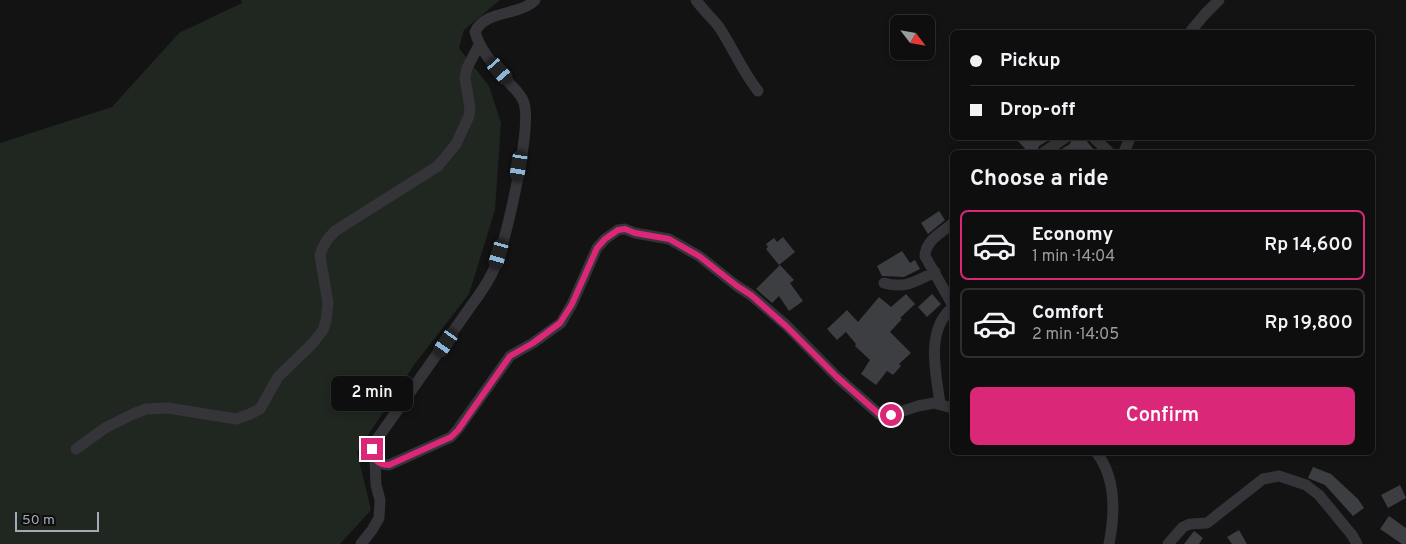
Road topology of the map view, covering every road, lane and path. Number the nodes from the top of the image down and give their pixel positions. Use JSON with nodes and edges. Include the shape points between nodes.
{"nodes":[{"id":1,"x":535,"y":0,"type":"edge"},
{"id":2,"x":696,"y":0,"type":"edge"},
{"id":3,"x":1220,"y":0,"type":"edge"},
{"id":4,"x":1192,"y":30,"type":"edge"},
{"id":5,"x":479,"y":44,"type":"junction"},
{"id":6,"x":758,"y":91,"type":"dead end"},
{"id":7,"x":1062,"y":140,"type":"edge"},
{"id":8,"x":1096,"y":140,"type":"edge"},
{"id":9,"x":1047,"y":150,"type":"edge"},
{"id":10,"x":1107,"y":150,"type":"edge"},
{"id":11,"x":950,"y":226,"type":"edge"},
{"id":12,"x":934,"y":272,"type":"junction"},
{"id":13,"x":884,"y":283,"type":"dead end"},
{"id":14,"x":950,"y":302,"type":"edge"},
{"id":15,"x":950,"y":309,"type":"edge"},
{"id":16,"x":940,"y":403,"type":"junction"},
{"id":17,"x":950,"y":407,"type":"edge"},
{"id":18,"x":76,"y":449,"type":"dead end"},
{"id":19,"x":1098,"y":455,"type":"edge"},
{"id":20,"x":375,"y":460,"type":"junction"},
{"id":21,"x":361,"y":544,"type":"edge"},
{"id":22,"x":1109,"y":544,"type":"edge"},
{"id":23,"x":1168,"y":544,"type":"edge"},
{"id":24,"x":1357,"y":544,"type":"edge"}],
"edges":[{"from":1,"to":5,"type":"street","via":[[529,6],[479,24],[475,32]]},
{"from":2,"to":6,"type":"street","via":[[718,27]]},
{"from":3,"to":4,"type":"street"},
{"from":5,"to":18,"type":"street","via":[[465,78],[470,116],[456,144],[438,166],[329,236],[320,256],[328,303],[326,322],[314,343],[278,377],[260,409],[236,419],[168,408],[146,409],[105,428]]},
{"from":5,"to":20,"type":"street","via":[[524,102],[525,134],[517,182],[495,267],[375,442],[372,449]]},
{"from":7,"to":9,"type":"street"},
{"from":8,"to":10,"type":"street"},
{"from":11,"to":12,"type":"street","via":[[929,242],[926,249]]},
{"from":12,"to":13,"type":"street","via":[[908,285]]},
{"from":12,"to":14,"type":"street"},
{"from":15,"to":16,"type":"street","via":[[941,324],[934,357]]},
{"from":16,"to":17,"type":"street"},
{"from":16,"to":20,"type":"street","via":[[891,415],[879,414],[751,295],[699,256],[669,239],[625,229],[618,230],[597,248],[560,323],[510,356],[451,437],[389,465]]},
{"from":19,"to":22,"type":"street","via":[[1110,484],[1112,524]]},
{"from":20,"to":21,"type":"street","via":[[379,518]]},
{"from":23,"to":24,"type":"street","via":[[1182,527],[1207,522],[1263,479],[1279,476],[1306,485],[1319,494]]}]}
